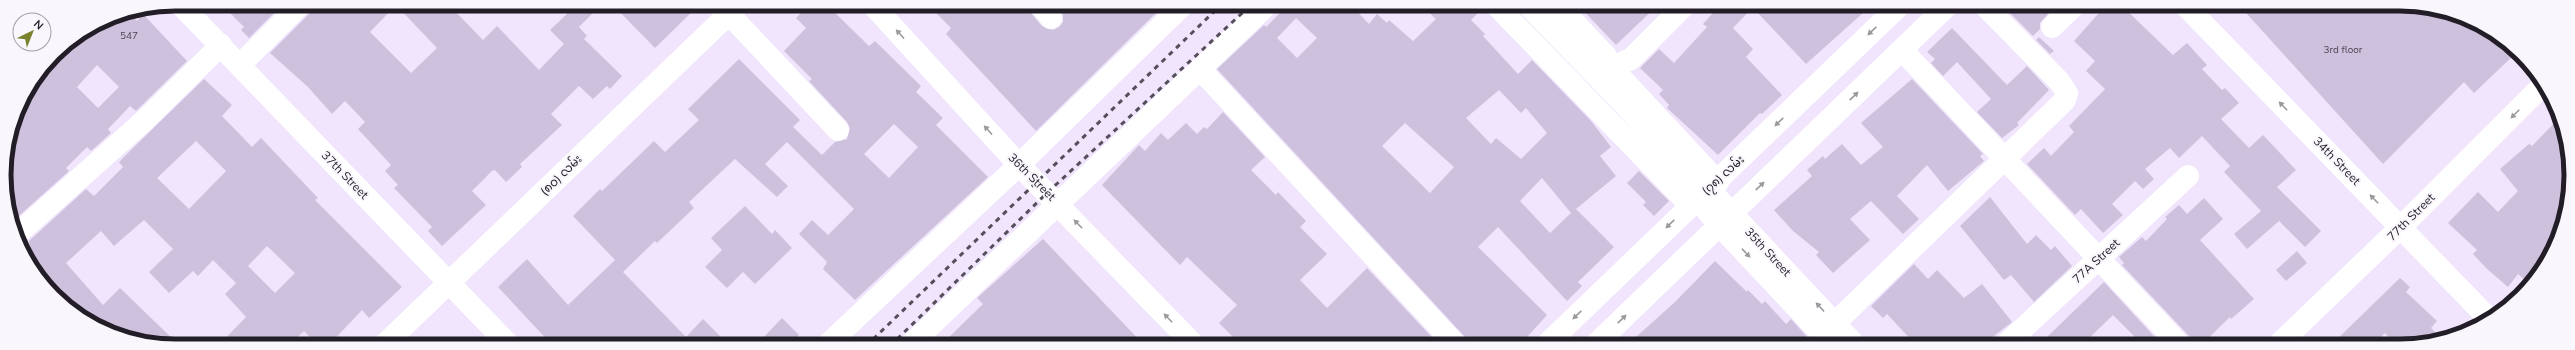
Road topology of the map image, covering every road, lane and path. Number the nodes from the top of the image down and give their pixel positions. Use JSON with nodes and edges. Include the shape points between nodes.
{"nodes":[{"id":1,"x":187,"y":11,"type":"edge"},
{"id":2,"x":294,"y":11,"type":"edge"},
{"id":3,"x":729,"y":11,"type":"edge"},
{"id":4,"x":735,"y":11,"type":"edge"},
{"id":5,"x":878,"y":11,"type":"edge"},
{"id":6,"x":1177,"y":11,"type":"edge"},
{"id":7,"x":1261,"y":11,"type":"edge"},
{"id":8,"x":1503,"y":11,"type":"edge"},
{"id":9,"x":1535,"y":11,"type":"edge"},
{"id":10,"x":1564,"y":11,"type":"edge"},
{"id":11,"x":1679,"y":11,"type":"edge"},
{"id":12,"x":1894,"y":11,"type":"edge"},
{"id":13,"x":1942,"y":11,"type":"edge"},
{"id":14,"x":1990,"y":11,"type":"edge"},
{"id":15,"x":2069,"y":11,"type":"edge"},
{"id":16,"x":2191,"y":11,"type":"edge"},
{"id":17,"x":2052,"y":27,"type":"dead end"},
{"id":18,"x":221,"y":45,"type":"junction"},
{"id":19,"x":1902,"y":50,"type":"junction"},
{"id":20,"x":240,"y":65,"type":"junction"},
{"id":21,"x":1612,"y":67,"type":"junction"},
{"id":22,"x":1200,"y":69,"type":"junction"},
{"id":23,"x":2539,"y":89,"type":"edge"},
{"id":24,"x":838,"y":130,"type":"dead end"},
{"id":25,"x":2006,"y":160,"type":"junction"},
{"id":26,"x":1019,"y":165,"type":"junction"},
{"id":27,"x":2188,"y":176,"type":"dead end"},
{"id":28,"x":1703,"y":193,"type":"junction"},
{"id":29,"x":1058,"y":203,"type":"junction"},
{"id":30,"x":1726,"y":219,"type":"junction"},
{"id":31,"x":2401,"y":227,"type":"junction"},
{"id":32,"x":21,"y":230,"type":"edge"},
{"id":33,"x":2099,"y":258,"type":"junction"},
{"id":34,"x":449,"y":283,"type":"junction"},
{"id":35,"x":2485,"y":315,"type":"edge"},
{"id":36,"x":1835,"y":323,"type":"junction"},
{"id":37,"x":390,"y":339,"type":"edge"},
{"id":38,"x":503,"y":339,"type":"edge"},
{"id":39,"x":833,"y":339,"type":"edge"},
{"id":40,"x":916,"y":339,"type":"edge"},
{"id":41,"x":1189,"y":339,"type":"edge"},
{"id":42,"x":1451,"y":339,"type":"edge"},
{"id":43,"x":1552,"y":339,"type":"edge"},
{"id":44,"x":1601,"y":339,"type":"edge"},
{"id":45,"x":1827,"y":339,"type":"edge"},
{"id":46,"x":1850,"y":339,"type":"edge"},
{"id":47,"x":2012,"y":339,"type":"edge"},
{"id":48,"x":2174,"y":339,"type":"edge"},
{"id":49,"x":2288,"y":339,"type":"edge"}],
"edges":[{"from":1,"to":18,"type":"street","name":"37th Street"},
{"from":2,"to":20,"type":"street"},
{"from":3,"to":34,"type":"street","name":"(၈၀) လမ်း"},
{"from":4,"to":24,"type":"street"},
{"from":26,"to":5,"type":"street","name":"36th Street","one_way":true},
{"from":6,"to":26,"type":"street"},
{"from":7,"to":22,"type":"street"},
{"from":8,"to":28,"type":"street"},
{"from":9,"to":28,"type":"street","name":"35th Street","via":[[1624,104]]},
{"from":10,"to":21,"type":"street","via":[[1606,56]]},
{"from":11,"to":21,"type":"street","via":[[1631,59]]},
{"from":12,"to":28,"type":"street","name":"(၇၈) လမ်း","one_way":true},
{"from":13,"to":19,"type":"street"},
{"from":14,"to":25,"type":"street","via":[[2059,81],[2067,93],[2065,100]]},
{"from":15,"to":17,"type":"street"},
{"from":31,"to":16,"type":"street","name":"34th Street","one_way":true},
{"from":18,"to":20,"type":"street","name":"37th Street"},
{"from":18,"to":32,"type":"street","via":[[145,120]]},
{"from":19,"to":25,"type":"street"},
{"from":30,"to":19,"type":"street","one_way":true},
{"from":20,"to":34,"type":"street","name":"37th Street"},
{"from":21,"to":28,"type":"street"},
{"from":22,"to":29,"type":"street"},
{"from":22,"to":42,"type":"street"},
{"from":23,"to":31,"type":"street","name":"77th Street","one_way":true},
{"from":25,"to":33,"type":"street"},
{"from":25,"to":36,"type":"street"},
{"from":26,"to":29,"type":"street","name":"36th Street"},
{"from":26,"to":39,"type":"street"},
{"from":27,"to":33,"type":"street","name":"77A Street"},
{"from":28,"to":30,"type":"street","name":"35th Street"},
{"from":28,"to":43,"type":"street","name":"(၇၈) လမ်း","one_way":true},
{"from":29,"to":40,"type":"street"},
{"from":41,"to":29,"type":"street","name":"36th Street","one_way":true},
{"from":36,"to":30,"type":"street","name":"35th Street","one_way":true},
{"from":44,"to":30,"type":"street","one_way":true},
{"from":30,"to":45,"type":"street","name":"35th Street","one_way":true},
{"from":31,"to":35,"type":"street","name":"34th Street"},
{"from":31,"to":49,"type":"street","name":"77th Street"},
{"from":33,"to":47,"type":"street","name":"77A Street"},
{"from":33,"to":48,"type":"street"},
{"from":34,"to":37,"type":"street","name":"(၈၀) လမ်း"},
{"from":34,"to":38,"type":"street","name":"37th Street"},
{"from":36,"to":46,"type":"street","name":"35th Street"}]}
